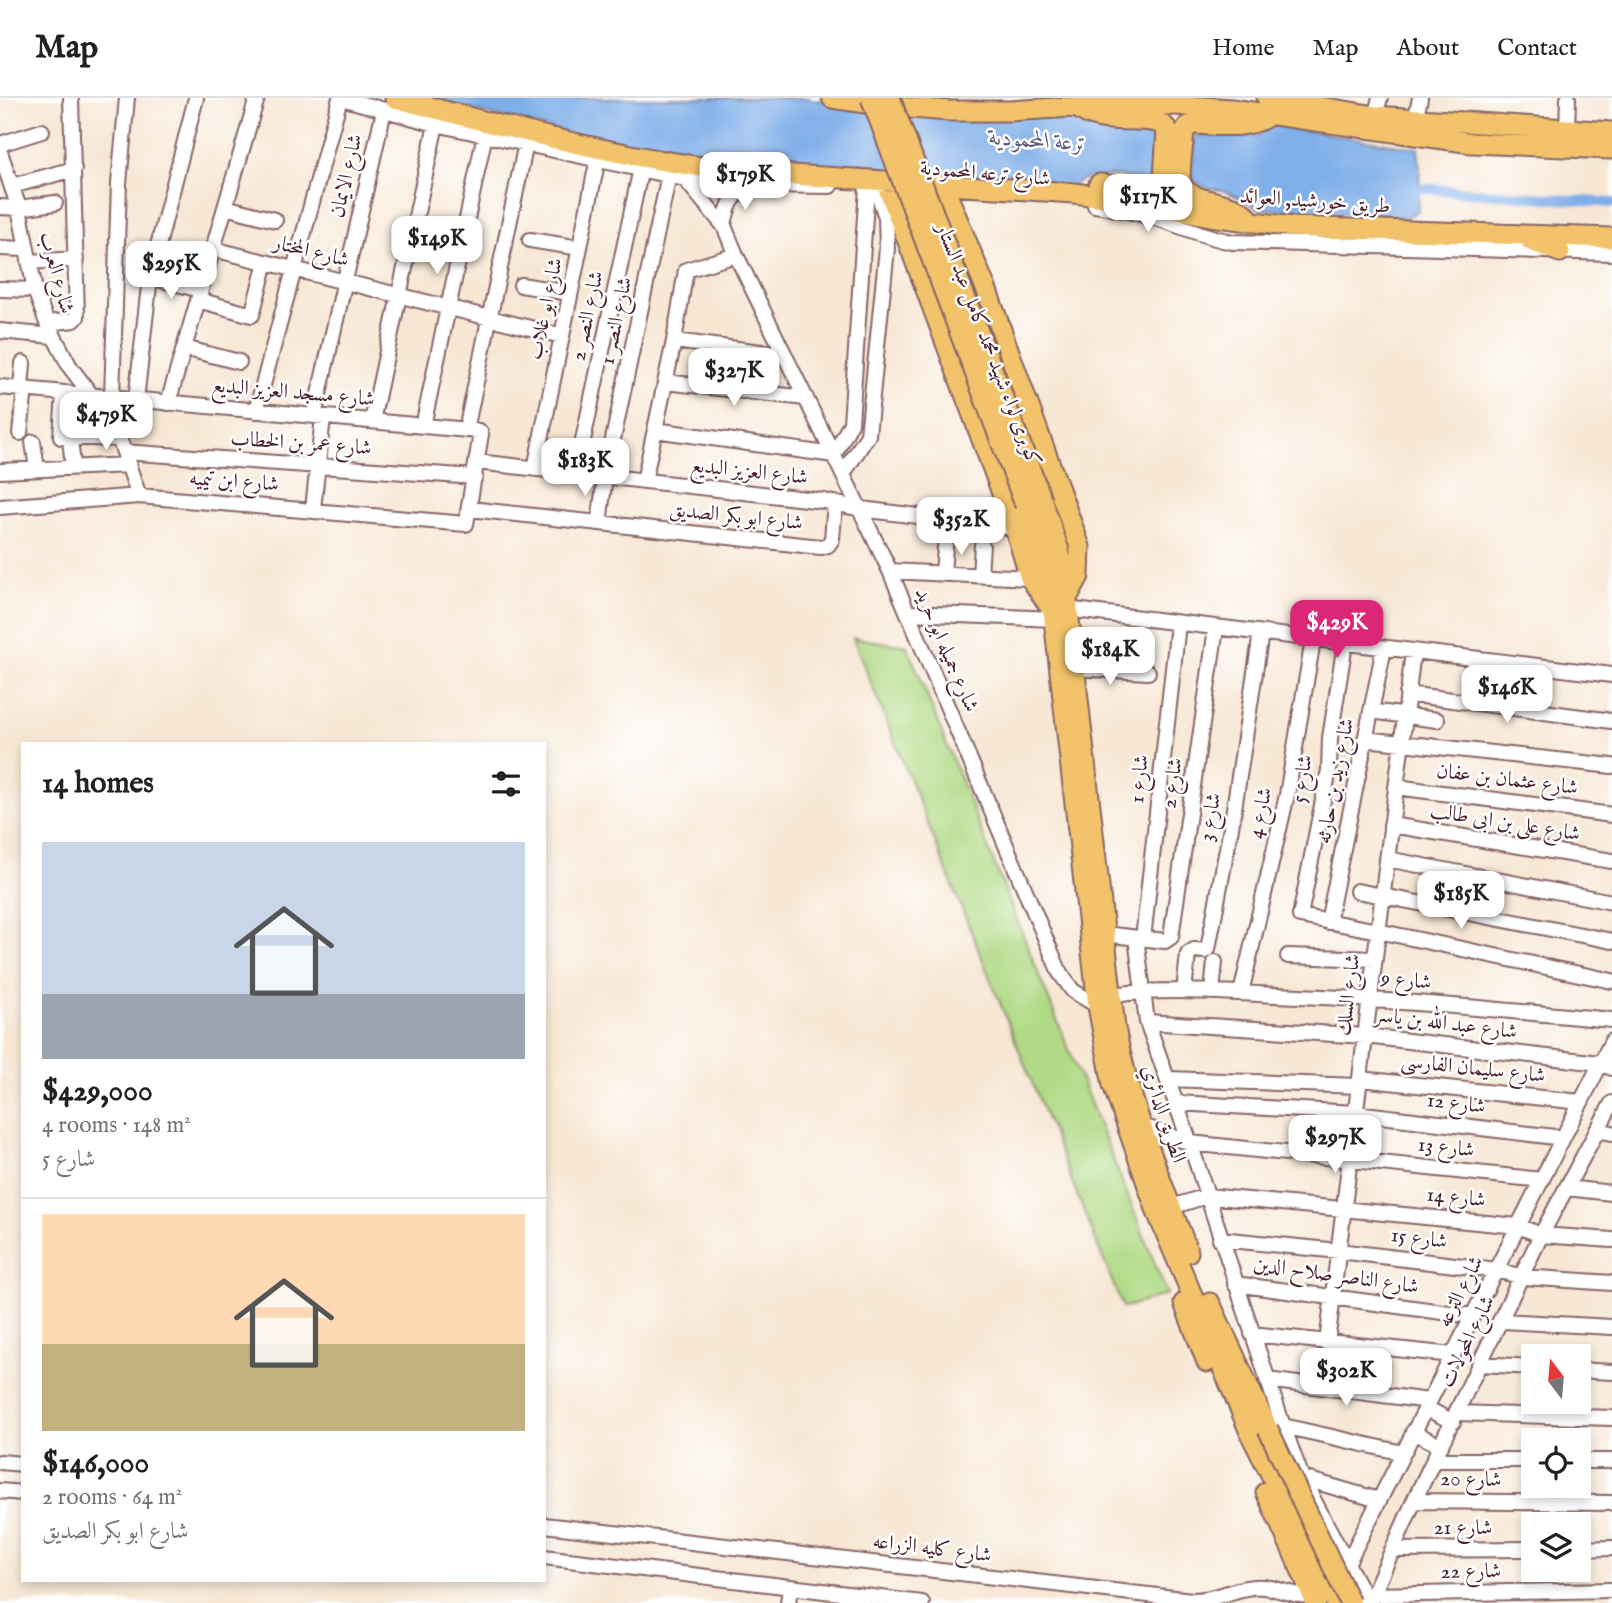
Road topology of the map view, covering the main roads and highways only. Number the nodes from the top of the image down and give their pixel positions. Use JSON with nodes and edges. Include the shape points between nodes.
{"nodes":[{"id":1,"x":832,"y":98,"type":"edge"},
{"id":2,"x":871,"y":98,"type":"edge"},
{"id":3,"x":890,"y":98,"type":"edge"},
{"id":4,"x":1302,"y":101,"type":"edge"},
{"id":5,"x":390,"y":104,"type":"edge"},
{"id":6,"x":1076,"y":106,"type":"junction"},
{"id":7,"x":1268,"y":107,"type":"edge"},
{"id":8,"x":1377,"y":107,"type":"edge"},
{"id":9,"x":1612,"y":132,"type":"edge"},
{"id":10,"x":1176,"y":134,"type":"junction"},
{"id":11,"x":1612,"y":149,"type":"edge"},
{"id":12,"x":1172,"y":178,"type":"junction"},
{"id":13,"x":877,"y":188,"type":"road end"},
{"id":14,"x":946,"y":191,"type":"road end"},
{"id":15,"x":1074,"y":192,"type":"junction"},
{"id":16,"x":1252,"y":222,"type":"junction"},
{"id":17,"x":1517,"y":235,"type":"junction"},
{"id":18,"x":1612,"y":238,"type":"edge"},
{"id":19,"x":1560,"y":252,"type":"road end"},
{"id":20,"x":981,"y":275,"type":"junction"},
{"id":21,"x":925,"y":289,"type":"junction"},
{"id":22,"x":1033,"y":503,"type":"junction"},
{"id":23,"x":1059,"y":610,"type":"junction"},
{"id":24,"x":1105,"y":1000,"type":"junction"},
{"id":25,"x":1180,"y":1263,"type":"junction"},
{"id":26,"x":1267,"y":1431,"type":"junction"},
{"id":27,"x":1315,"y":1599,"type":"edge"},
{"id":28,"x":1336,"y":1603,"type":"edge"},
{"id":29,"x":1349,"y":1603,"type":"edge"}],
"edges":[{"from":1,"to":6,"type":"main road","via":[[949,111]]},
{"from":2,"to":22,"type":"main road","name":"كوبرى لواء شهيد محمد كامل عبد الستار","bridge":true},
{"from":3,"to":22,"type":"main road","name":"كوبرى لواء شهيد محمد كامل عبد الستار","bridge":true},
{"from":4,"to":7,"type":"main road"},
{"from":4,"to":8,"type":"main road"},
{"from":5,"to":15,"type":"main road","name":"طريق خورشيد, العوائد","via":[[692,166],[773,176]]},
{"from":6,"to":7,"type":"main road"},
{"from":6,"to":10,"type":"main road","via":[[1097,119],[1160,122]]},
{"from":7,"to":10,"type":"main road","via":[[1259,122],[1194,124]]},
{"from":7,"to":11,"type":"main road","via":[[1472,143]]},
{"from":8,"to":9,"type":"main road","via":[[1415,120]]},
{"from":10,"to":12,"type":"main road"},
{"from":12,"to":15,"type":"main road","via":[[1151,188],[1093,183]]},
{"from":12,"to":16,"type":"main road","via":[[1189,194],[1237,207]]},
{"from":13,"to":21,"type":"main road"},
{"from":14,"to":20,"type":"main road"},
{"from":15,"to":16,"type":"main road","name":"طريق خورشيد, العوائد"},
{"from":16,"to":17,"type":"main road","name":"طريق خورشيد, العوائد"},
{"from":17,"to":18,"type":"main road","name":"طريق خورشيد, العوائد"},
{"from":17,"to":19,"type":"main road"},
{"from":20,"to":21,"type":"main road","via":[[950,271]]},
{"from":20,"to":23,"type":"main road","via":[[1080,547],[1079,576]]},
{"from":21,"to":23,"type":"main road","via":[[1030,578]]},
{"from":22,"to":23,"type":"main road","name":"كوبرى لواء شهيد محمد كامل عبد الستار","via":[[1059,550]]},
{"from":23,"to":24,"type":"main road","name":"الطريق الدائري"},
{"from":23,"to":24,"type":"main road","name":"الطريق الدائري","via":[[1073,668],[1104,934]]},
{"from":24,"to":25,"type":"main road","name":"الطريق الدائري","via":[[1113,1085],[1157,1212]]},
{"from":24,"to":26,"type":"main road","name":"الطريق الدائري","via":[[1140,1125],[1198,1277]]},
{"from":25,"to":26,"type":"main road","name":"الطريق الدائري"},
{"from":25,"to":27,"type":"main road","via":[[1185,1312]]},
{"from":26,"to":28,"type":"main road","name":"الطريق الدائري"},
{"from":26,"to":29,"type":"main road","name":"الطريق الدائري","bridge":true}]}
